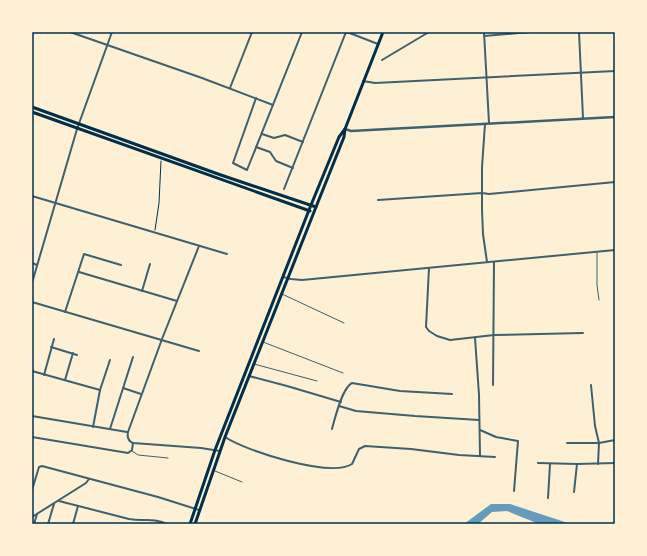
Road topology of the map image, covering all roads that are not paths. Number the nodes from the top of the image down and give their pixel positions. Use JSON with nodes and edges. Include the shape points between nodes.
{"nodes":[{"id":1,"x":70,"y":32,"type":"edge"},
{"id":2,"x":112,"y":32,"type":"edge"},
{"id":3,"x":252,"y":32,"type":"edge"},
{"id":4,"x":302,"y":32,"type":"edge"},
{"id":5,"x":346,"y":32,"type":"edge"},
{"id":6,"x":383,"y":32,"type":"edge"},
{"id":7,"x":428,"y":32,"type":"edge"},
{"id":8,"x":484,"y":32,"type":"edge"},
{"id":9,"x":530,"y":32,"type":"edge"},
{"id":10,"x":579,"y":32,"type":"edge"},
{"id":11,"x":484,"y":36,"type":"junction"},
{"id":12,"x":107,"y":44,"type":"junction"},
{"id":13,"x":378,"y":44,"type":"junction"},
{"id":14,"x":382,"y":60,"type":"dead end"},
{"id":15,"x":615,"y":71,"type":"edge"},
{"id":16,"x":581,"y":72,"type":"junction"},
{"id":17,"x":487,"y":77,"type":"junction"},
{"id":18,"x":363,"y":81,"type":"junction"},
{"id":19,"x":230,"y":88,"type":"junction"},
{"id":20,"x":256,"y":98,"type":"junction"},
{"id":21,"x":273,"y":105,"type":"junction"},
{"id":22,"x":32,"y":108,"type":"edge"},
{"id":23,"x":32,"y":112,"type":"edge"},
{"id":24,"x":615,"y":117,"type":"edge"},
{"id":25,"x":583,"y":118,"type":"junction"},
{"id":26,"x":485,"y":123,"type":"junction"},
{"id":27,"x":489,"y":123,"type":"junction"},
{"id":28,"x":79,"y":124,"type":"junction"},
{"id":29,"x":77,"y":129,"type":"junction"},
{"id":30,"x":345,"y":129,"type":"junction"},
{"id":31,"x":262,"y":134,"type":"junction"},
{"id":32,"x":303,"y":142,"type":"junction"},
{"id":33,"x":256,"y":147,"type":"junction"},
{"id":34,"x":293,"y":168,"type":"junction"},
{"id":35,"x":615,"y":182,"type":"edge"},
{"id":36,"x":284,"y":189,"type":"dead end"},
{"id":37,"x":482,"y":193,"type":"junction"},
{"id":38,"x":32,"y":196,"type":"edge"},
{"id":39,"x":378,"y":200,"type":"dead end"},
{"id":40,"x":55,"y":203,"type":"junction"},
{"id":41,"x":311,"y":205,"type":"junction"},
{"id":42,"x":316,"y":207,"type":"junction"},
{"id":43,"x":309,"y":211,"type":"junction"},
{"id":44,"x":313,"y":213,"type":"junction"},
{"id":45,"x":199,"y":246,"type":"junction"},
{"id":46,"x":615,"y":250,"type":"edge"},
{"id":47,"x":597,"y":252,"type":"junction"},
{"id":48,"x":226,"y":254,"type":"dead end"},
{"id":49,"x":487,"y":262,"type":"junction"},
{"id":50,"x":494,"y":262,"type":"junction"},
{"id":51,"x":32,"y":263,"type":"edge"},
{"id":52,"x":150,"y":264,"type":"dead end"},
{"id":53,"x":37,"y":265,"type":"junction"},
{"id":54,"x":121,"y":265,"type":"dead end"},
{"id":55,"x":429,"y":268,"type":"junction"},
{"id":56,"x":79,"y":272,"type":"junction"},
{"id":57,"x":283,"y":276,"type":"junction"},
{"id":58,"x":288,"y":278,"type":"junction"},
{"id":59,"x":32,"y":283,"type":"edge"},
{"id":60,"x":142,"y":291,"type":"junction"},
{"id":61,"x":282,"y":294,"type":"junction"},
{"id":62,"x":599,"y":300,"type":"dead end"},
{"id":63,"x":177,"y":301,"type":"junction"},
{"id":64,"x":32,"y":302,"type":"edge"},
{"id":65,"x":65,"y":312,"type":"junction"},
{"id":66,"x":344,"y":323,"type":"dead end"},
{"id":67,"x":583,"y":333,"type":"dead end"},
{"id":68,"x":494,"y":335,"type":"junction"},
{"id":69,"x":475,"y":338,"type":"junction"},
{"id":70,"x":54,"y":339,"type":"dead end"},
{"id":71,"x":162,"y":339,"type":"junction"},
{"id":72,"x":262,"y":342,"type":"junction"},
{"id":73,"x":52,"y":347,"type":"junction"},
{"id":74,"x":199,"y":351,"type":"dead end"},
{"id":75,"x":73,"y":353,"type":"junction"},
{"id":76,"x":78,"y":354,"type":"dead end"},
{"id":77,"x":133,"y":357,"type":"dead end"},
{"id":78,"x":110,"y":360,"type":"dead end"},
{"id":79,"x":254,"y":364,"type":"junction"},
{"id":80,"x":247,"y":367,"type":"junction"},
{"id":81,"x":252,"y":369,"type":"junction"},
{"id":82,"x":32,"y":372,"type":"edge"},
{"id":83,"x":343,"y":373,"type":"dead end"},
{"id":84,"x":44,"y":375,"type":"junction"},
{"id":85,"x":249,"y":376,"type":"junction"},
{"id":86,"x":65,"y":380,"type":"junction"},
{"id":87,"x":317,"y":381,"type":"dead end"},
{"id":88,"x":493,"y":385,"type":"dead end"},
{"id":89,"x":591,"y":385,"type":"dead end"},
{"id":90,"x":123,"y":388,"type":"junction"},
{"id":91,"x":100,"y":390,"type":"junction"},
{"id":92,"x":141,"y":394,"type":"junction"},
{"id":93,"x":452,"y":394,"type":"dead end"},
{"id":94,"x":341,"y":402,"type":"junction"},
{"id":95,"x":339,"y":406,"type":"junction"},
{"id":96,"x":32,"y":416,"type":"edge"},
{"id":97,"x":480,"y":420,"type":"junction"},
{"id":98,"x":93,"y":427,"type":"junction"},
{"id":99,"x":110,"y":429,"type":"junction"},
{"id":100,"x":332,"y":430,"type":"dead end"},
{"id":101,"x":480,"y":430,"type":"junction"},
{"id":102,"x":128,"y":432,"type":"junction"},
{"id":103,"x":32,"y":437,"type":"edge"},
{"id":104,"x":225,"y":437,"type":"junction"},
{"id":105,"x":615,"y":440,"type":"edge"},
{"id":106,"x":133,"y":443,"type":"junction"},
{"id":107,"x":567,"y":443,"type":"dead end"},
{"id":108,"x":599,"y":443,"type":"junction"},
{"id":109,"x":132,"y":450,"type":"junction"},
{"id":110,"x":215,"y":450,"type":"junction"},
{"id":111,"x":220,"y":451,"type":"junction"},
{"id":112,"x":480,"y":456,"type":"junction"},
{"id":113,"x":495,"y":457,"type":"dead end"},
{"id":114,"x":168,"y":458,"type":"dead end"},
{"id":115,"x":538,"y":463,"type":"dead end"},
{"id":116,"x":615,"y":463,"type":"edge"},
{"id":117,"x":550,"y":464,"type":"junction"},
{"id":118,"x":577,"y":464,"type":"junction"},
{"id":119,"x":598,"y":464,"type":"junction"},
{"id":120,"x":213,"y":471,"type":"junction"},
{"id":121,"x":89,"y":479,"type":"junction"},
{"id":122,"x":242,"y":482,"type":"dead end"},
{"id":123,"x":32,"y":490,"type":"edge"},
{"id":124,"x":514,"y":491,"type":"dead end"},
{"id":125,"x":574,"y":492,"type":"dead end"},
{"id":126,"x":548,"y":498,"type":"dead end"},
{"id":127,"x":59,"y":501,"type":"junction"},
{"id":128,"x":54,"y":504,"type":"junction"},
{"id":129,"x":78,"y":506,"type":"junction"},
{"id":130,"x":195,"y":508,"type":"junction"},
{"id":131,"x":200,"y":510,"type":"junction"},
{"id":132,"x":38,"y":513,"type":"junction"},
{"id":133,"x":32,"y":517,"type":"edge"},
{"id":134,"x":34,"y":524,"type":"edge"},
{"id":135,"x":48,"y":524,"type":"edge"},
{"id":136,"x":73,"y":524,"type":"edge"},
{"id":137,"x":167,"y":524,"type":"edge"},
{"id":138,"x":190,"y":524,"type":"edge"},
{"id":139,"x":195,"y":524,"type":"edge"}],
"edges":[{"from":1,"to":12,"type":"street"},
{"from":2,"to":12,"type":"street"},
{"from":3,"to":19,"type":"street"},
{"from":4,"to":21,"type":"street"},
{"from":5,"to":13,"type":"street"},
{"from":5,"to":32,"type":"street"},
{"from":6,"to":13,"type":"main road"},
{"from":7,"to":14,"type":"street"},
{"from":8,"to":11,"type":"street"},
{"from":9,"to":11,"type":"street"},
{"from":10,"to":16,"type":"street"},
{"from":11,"to":17,"type":"street"},
{"from":12,"to":19,"type":"street"},
{"from":12,"to":28,"type":"street"},
{"from":13,"to":18,"type":"main road"},
{"from":15,"to":16,"type":"street"},
{"from":16,"to":17,"type":"street"},
{"from":16,"to":25,"type":"street"},
{"from":17,"to":18,"type":"street"},
{"from":17,"to":27,"type":"street"},
{"from":18,"to":30,"type":"main road"},
{"from":19,"to":20,"type":"street"},
{"from":20,"to":21,"type":"street"},
{"from":20,"to":33,"type":"street","via":[[233,163],[247,170]]},
{"from":21,"to":31,"type":"street"},
{"from":22,"to":28,"type":"main road"},
{"from":23,"to":29,"type":"main road"},
{"from":24,"to":25,"type":"street"},
{"from":25,"to":27,"type":"street"},
{"from":26,"to":27,"type":"street"},
{"from":26,"to":30,"type":"street","via":[[351,131]]},
{"from":26,"to":37,"type":"street"},
{"from":28,"to":29,"type":"street"},
{"from":28,"to":41,"type":"main road"},
{"from":29,"to":40,"type":"street"},
{"from":29,"to":43,"type":"main road"},
{"from":30,"to":41,"type":"main road","via":[[340,135]]},
{"from":30,"to":42,"type":"main road","via":[[344,138]]},
{"from":31,"to":32,"type":"street","via":[[274,138],[285,136]]},
{"from":31,"to":33,"type":"street"},
{"from":32,"to":34,"type":"street"},
{"from":33,"to":34,"type":"street","via":[[270,152],[276,161]]},
{"from":34,"to":36,"type":"street"},
{"from":35,"to":37,"type":"street"},
{"from":37,"to":39,"type":"street"},
{"from":37,"to":49,"type":"street","via":[[482,224]]},
{"from":38,"to":40,"type":"street"},
{"from":40,"to":45,"type":"street"},
{"from":40,"to":53,"type":"street"},
{"from":41,"to":42,"type":"main road"},
{"from":41,"to":43,"type":"main road"},
{"from":42,"to":44,"type":"main road"},
{"from":43,"to":44,"type":"main road"},
{"from":43,"to":57,"type":"main road"},
{"from":44,"to":58,"type":"main road"},
{"from":45,"to":48,"type":"street"},
{"from":45,"to":63,"type":"street"},
{"from":46,"to":47,"type":"street"},
{"from":47,"to":50,"type":"street"},
{"from":47,"to":62,"type":"lane"},
{"from":49,"to":50,"type":"street"},
{"from":49,"to":55,"type":"street"},
{"from":50,"to":68,"type":"street"},
{"from":51,"to":53,"type":"street"},
{"from":52,"to":60,"type":"street"},
{"from":53,"to":59,"type":"street"},
{"from":54,"to":56,"type":"street","via":[[84,254]]},
{"from":55,"to":58,"type":"street","via":[[302,280]]},
{"from":55,"to":69,"type":"street","via":[[426,319],[428,330],[446,339]]},
{"from":56,"to":60,"type":"street"},
{"from":56,"to":65,"type":"street"},
{"from":57,"to":58,"type":"street"},
{"from":57,"to":80,"type":"main road"},
{"from":58,"to":61,"type":"main road"},
{"from":60,"to":63,"type":"street"},
{"from":61,"to":66,"type":"lane"},
{"from":61,"to":72,"type":"main road"},
{"from":63,"to":71,"type":"street"},
{"from":64,"to":65,"type":"street"},
{"from":65,"to":71,"type":"street"},
{"from":67,"to":68,"type":"street"},
{"from":68,"to":69,"type":"street"},
{"from":68,"to":88,"type":"street"},
{"from":69,"to":97,"type":"street"},
{"from":70,"to":73,"type":"street"},
{"from":71,"to":74,"type":"street"},
{"from":71,"to":92,"type":"street"},
{"from":72,"to":79,"type":"main road"},
{"from":72,"to":83,"type":"lane"},
{"from":73,"to":75,"type":"street"},
{"from":73,"to":84,"type":"street"},
{"from":75,"to":76,"type":"street"},
{"from":75,"to":86,"type":"street"},
{"from":77,"to":90,"type":"street"},
{"from":78,"to":91,"type":"street"},
{"from":79,"to":81,"type":"main road"},
{"from":79,"to":87,"type":"lane"},
{"from":80,"to":81,"type":"main road"},
{"from":80,"to":110,"type":"main road"},
{"from":81,"to":85,"type":"main road"},
{"from":82,"to":84,"type":"street"},
{"from":84,"to":86,"type":"street"},
{"from":85,"to":94,"type":"street"},
{"from":85,"to":104,"type":"main road"},
{"from":86,"to":91,"type":"street"},
{"from":89,"to":108,"type":"street"},
{"from":90,"to":92,"type":"street"},
{"from":90,"to":99,"type":"street"},
{"from":91,"to":98,"type":"street"},
{"from":92,"to":102,"type":"street"},
{"from":93,"to":94,"type":"street","via":[[400,391],[352,383]]},
{"from":94,"to":95,"type":"street"},
{"from":95,"to":97,"type":"street","via":[[356,411]]},
{"from":95,"to":100,"type":"street"},
{"from":96,"to":98,"type":"street"},
{"from":97,"to":101,"type":"street"},
{"from":98,"to":99,"type":"street"},
{"from":99,"to":102,"type":"street"},
{"from":101,"to":112,"type":"street"},
{"from":101,"to":124,"type":"street","via":[[496,437],[517,440]]},
{"from":102,"to":106,"type":"street","via":[[129,440]]},
{"from":103,"to":109,"type":"street","via":[[128,452]]},
{"from":104,"to":111,"type":"main road"},
{"from":104,"to":112,"type":"street","via":[[276,459],[335,468],[352,464],[359,449],[365,446]]},
{"from":105,"to":108,"type":"street"},
{"from":106,"to":109,"type":"street"},
{"from":106,"to":110,"type":"street"},
{"from":107,"to":108,"type":"street"},
{"from":108,"to":119,"type":"street"},
{"from":109,"to":114,"type":"lane","via":[[138,455]]},
{"from":110,"to":111,"type":"street"},
{"from":110,"to":130,"type":"main road"},
{"from":111,"to":120,"type":"main road"},
{"from":112,"to":113,"type":"street"},
{"from":115,"to":117,"type":"street"},
{"from":116,"to":119,"type":"street"},
{"from":117,"to":118,"type":"street"},
{"from":117,"to":126,"type":"street"},
{"from":118,"to":119,"type":"street"},
{"from":118,"to":125,"type":"street"},
{"from":120,"to":122,"type":"lane"},
{"from":120,"to":131,"type":"main road"},
{"from":121,"to":123,"type":"street","via":[[40,466]]},
{"from":121,"to":127,"type":"street"},
{"from":121,"to":130,"type":"street"},
{"from":127,"to":128,"type":"street"},
{"from":127,"to":129,"type":"street"},
{"from":128,"to":132,"type":"street"},
{"from":128,"to":135,"type":"street"},
{"from":129,"to":136,"type":"street"},
{"from":129,"to":137,"type":"street","via":[[129,519],[156,519]]},
{"from":130,"to":131,"type":"street"},
{"from":130,"to":138,"type":"main road"},
{"from":131,"to":139,"type":"main road"},
{"from":132,"to":133,"type":"street"},
{"from":132,"to":134,"type":"street"}]}
